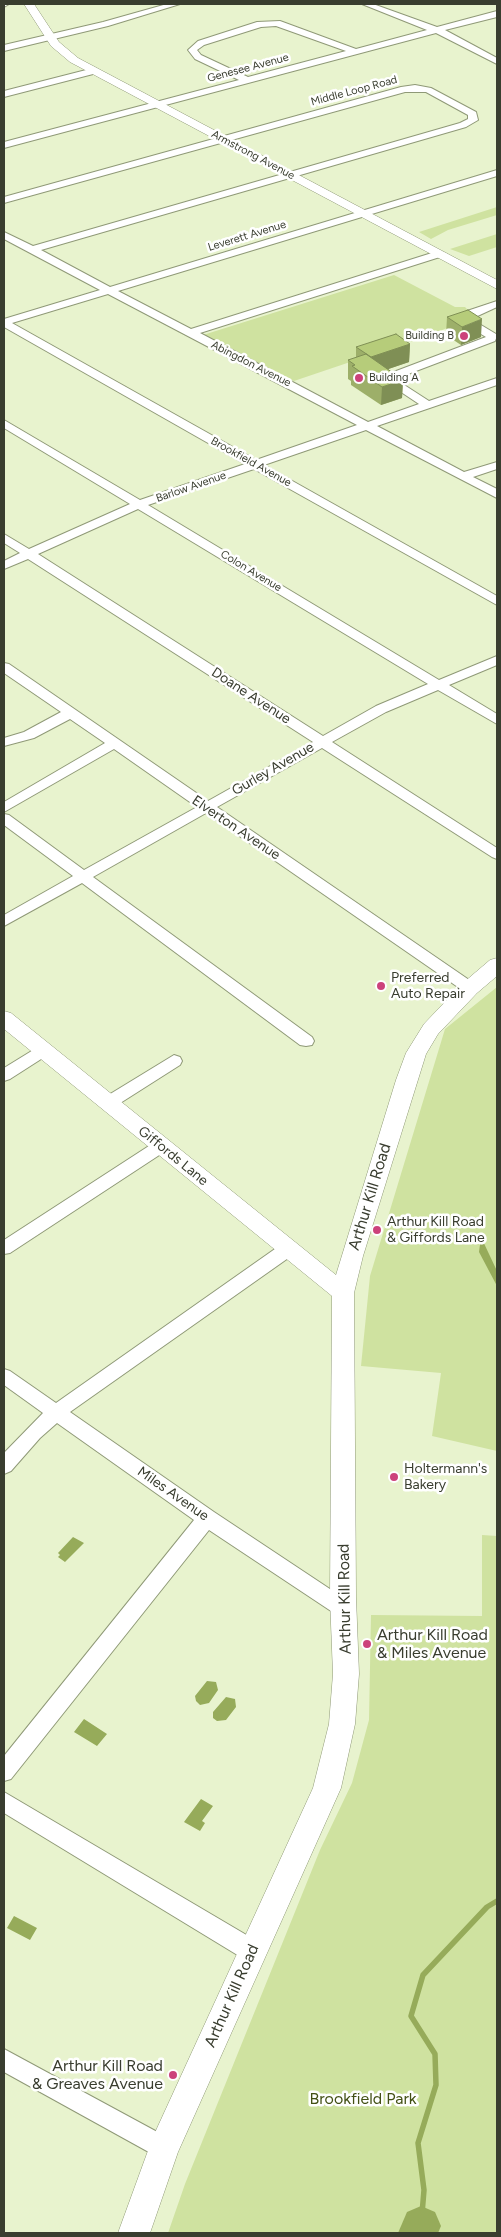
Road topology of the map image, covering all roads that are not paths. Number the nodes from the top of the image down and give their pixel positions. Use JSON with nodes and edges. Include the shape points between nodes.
{"nodes":[{"id":1,"x":29,"y":4,"type":"edge"},
{"id":2,"x":176,"y":4,"type":"edge"},
{"id":3,"x":366,"y":4,"type":"edge"},
{"id":4,"x":497,"y":14,"type":"edge"},
{"id":5,"x":435,"y":30,"type":"junction"},
{"id":6,"x":51,"y":36,"type":"junction"},
{"id":7,"x":4,"y":48,"type":"edge"},
{"id":8,"x":354,"y":51,"type":"junction"},
{"id":9,"x":497,"y":61,"type":"edge"},
{"id":10,"x":94,"y":71,"type":"junction"},
{"id":11,"x":246,"y":80,"type":"junction"},
{"id":12,"x":4,"y":94,"type":"edge"},
{"id":13,"x":157,"y":104,"type":"junction"},
{"id":14,"x":222,"y":139,"type":"junction"},
{"id":15,"x":4,"y":145,"type":"edge"},
{"id":16,"x":497,"y":174,"type":"edge"},
{"id":17,"x":290,"y":175,"type":"junction"},
{"id":18,"x":4,"y":200,"type":"edge"},
{"id":19,"x":363,"y":214,"type":"junction"},
{"id":20,"x":4,"y":235,"type":"edge"},
{"id":21,"x":31,"y":250,"type":"junction"},
{"id":22,"x":439,"y":254,"type":"junction"},
{"id":23,"x":497,"y":285,"type":"edge"},
{"id":24,"x":108,"y":290,"type":"junction"},
{"id":25,"x":497,"y":304,"type":"edge"},
{"id":26,"x":466,"y":318,"type":"joint"},
{"id":27,"x":4,"y":322,"type":"edge"},
{"id":28,"x":190,"y":334,"type":"junction"},
{"id":29,"x":497,"y":381,"type":"edge"},
{"id":30,"x":428,"y":405,"type":"junction"},
{"id":31,"x":4,"y":423,"type":"edge"},
{"id":32,"x":369,"y":426,"type":"junction"},
{"id":33,"x":497,"y":464,"type":"edge"},
{"id":34,"x":256,"y":465,"type":"junction"},
{"id":35,"x":464,"y":476,"type":"junction"},
{"id":36,"x":497,"y":494,"type":"edge"},
{"id":37,"x":139,"y":504,"type":"junction"},
{"id":38,"x":4,"y":538,"type":"edge"},
{"id":39,"x":28,"y":554,"type":"junction"},
{"id":40,"x":4,"y":565,"type":"edge"},
{"id":41,"x":497,"y":601,"type":"edge"},
{"id":42,"x":497,"y":660,"type":"edge"},
{"id":43,"x":4,"y":667,"type":"edge"},
{"id":44,"x":438,"y":684,"type":"junction"},
{"id":45,"x":70,"y":713,"type":"junction"},
{"id":46,"x":497,"y":720,"type":"edge"},
{"id":47,"x":322,"y":741,"type":"junction"},
{"id":48,"x":4,"y":742,"type":"edge"},
{"id":49,"x":115,"y":743,"type":"junction"},
{"id":50,"x":4,"y":808,"type":"edge"},
{"id":51,"x":206,"y":808,"type":"junction"},
{"id":52,"x":4,"y":818,"type":"edge"},
{"id":53,"x":497,"y":854,"type":"edge"},
{"id":54,"x":84,"y":876,"type":"junction"},
{"id":55,"x":4,"y":921,"type":"edge"},
{"id":56,"x":497,"y":965,"type":"edge"},
{"id":57,"x":470,"y":988,"type":"junction"},
{"id":58,"x":4,"y":1018,"type":"edge"},
{"id":59,"x":306,"y":1041,"type":"dead end"},
{"id":60,"x":44,"y":1050,"type":"junction"},
{"id":61,"x":174,"y":1061,"type":"dead end"},
{"id":62,"x":4,"y":1075,"type":"edge"},
{"id":63,"x":108,"y":1104,"type":"junction"},
{"id":64,"x":161,"y":1146,"type":"junction"},
{"id":65,"x":4,"y":1248,"type":"edge"},
{"id":66,"x":288,"y":1249,"type":"junction"},
{"id":67,"x":343,"y":1293,"type":"junction"},
{"id":68,"x":4,"y":1376,"type":"edge"},
{"id":69,"x":56,"y":1412,"type":"junction"},
{"id":70,"x":4,"y":1466,"type":"edge"},
{"id":71,"x":207,"y":1518,"type":"junction"},
{"id":72,"x":344,"y":1609,"type":"junction"},
{"id":73,"x":4,"y":1772,"type":"edge"},
{"id":74,"x":4,"y":1802,"type":"edge"},
{"id":75,"x":252,"y":1952,"type":"junction"},
{"id":76,"x":4,"y":2060,"type":"edge"},
{"id":77,"x":164,"y":2148,"type":"junction"},
{"id":78,"x":134,"y":2233,"type":"edge"}],
"edges":[{"from":1,"to":6,"type":"street","name":"Armstrong Avenue"},
{"from":2,"to":6,"type":"street"},
{"from":3,"to":5,"type":"street"},
{"from":4,"to":5,"type":"street","name":"Genesee Avenue"},
{"from":5,"to":8,"type":"street","name":"Genesee Avenue"},
{"from":5,"to":9,"type":"street"},
{"from":6,"to":7,"type":"street"},
{"from":6,"to":10,"type":"street","name":"Armstrong Avenue","via":[[63,52]]},
{"from":8,"to":11,"type":"street","name":"Genesee Avenue"},
{"from":8,"to":11,"type":"street","via":[[289,26],[268,23],[193,48],[198,56]]},
{"from":10,"to":12,"type":"street"},
{"from":10,"to":13,"type":"street","name":"Armstrong Avenue"},
{"from":11,"to":13,"type":"street","name":"Genesee Avenue"},
{"from":13,"to":14,"type":"street","name":"Armstrong Avenue"},
{"from":13,"to":15,"type":"street","name":"Genesee Avenue"},
{"from":14,"to":17,"type":"street","name":"Armstrong Avenue"},
{"from":14,"to":17,"type":"street","name":"Middle Loop Road","via":[[410,88],[433,92],[473,114],[472,120],[466,124]]},
{"from":14,"to":18,"type":"street"},
{"from":16,"to":19,"type":"street","name":"Leverett Avenue"},
{"from":17,"to":19,"type":"street","name":"Armstrong Avenue"},
{"from":17,"to":21,"type":"street"},
{"from":19,"to":22,"type":"street","name":"Armstrong Avenue"},
{"from":19,"to":24,"type":"street","name":"Leverett Avenue"},
{"from":20,"to":21,"type":"street","name":"Abingdon Avenue"},
{"from":21,"to":24,"type":"street","name":"Abingdon Avenue"},
{"from":22,"to":23,"type":"street","name":"Armstrong Avenue"},
{"from":22,"to":28,"type":"street"},
{"from":24,"to":27,"type":"street","name":"Leverett Avenue"},
{"from":24,"to":28,"type":"street","name":"Abingdon Avenue"},
{"from":25,"to":26,"type":"street"},
{"from":26,"to":30,"type":"street","via":[[492,336],[491,339],[387,378]]},
{"from":27,"to":34,"type":"street","name":"Brookfield Avenue"},
{"from":28,"to":32,"type":"street","name":"Abingdon Avenue"},
{"from":29,"to":30,"type":"street","name":"Barlow Avenue"},
{"from":30,"to":32,"type":"street","name":"Barlow Avenue"},
{"from":31,"to":37,"type":"street","name":"Colon Avenue"},
{"from":32,"to":34,"type":"street","name":"Barlow Avenue"},
{"from":32,"to":35,"type":"street","name":"Abingdon Avenue"},
{"from":33,"to":35,"type":"street"},
{"from":34,"to":37,"type":"street","name":"Barlow Avenue"},
{"from":34,"to":41,"type":"street","name":"Brookfield Avenue"},
{"from":35,"to":36,"type":"street","name":"Abingdon Avenue"},
{"from":37,"to":39,"type":"street","name":"Barlow Avenue"},
{"from":37,"to":44,"type":"street","name":"Colon Avenue"},
{"from":38,"to":39,"type":"street","name":"Doane Avenue"},
{"from":39,"to":40,"type":"street","name":"Barlow Avenue"},
{"from":39,"to":47,"type":"street","name":"Doane Avenue"},
{"from":42,"to":44,"type":"street","name":"Gurley Avenue"},
{"from":43,"to":45,"type":"street","name":"Elverton Avenue"},
{"from":44,"to":46,"type":"street","name":"Colon Avenue"},
{"from":44,"to":47,"type":"street","name":"Gurley Avenue","via":[[381,709]]},
{"from":45,"to":48,"type":"street","via":[[29,735]]},
{"from":45,"to":49,"type":"street","name":"Elverton Avenue"},
{"from":47,"to":51,"type":"street","name":"Gurley Avenue"},
{"from":47,"to":53,"type":"street","name":"Doane Avenue"},
{"from":49,"to":50,"type":"street"},
{"from":49,"to":51,"type":"street","name":"Elverton Avenue"},
{"from":51,"to":54,"type":"street","name":"Gurley Avenue"},
{"from":51,"to":57,"type":"street","name":"Elverton Avenue"},
{"from":52,"to":54,"type":"street"},
{"from":54,"to":55,"type":"street","name":"Gurley Avenue"},
{"from":54,"to":59,"type":"street"},
{"from":56,"to":57,"type":"street","name":"Arthur Kill Road"},
{"from":57,"to":67,"type":"street","name":"Arthur Kill Road","via":[[431,1029],[416,1053]]},
{"from":58,"to":60,"type":"street","name":"Giffords Lane"},
{"from":60,"to":62,"type":"street"},
{"from":60,"to":63,"type":"street","name":"Giffords Lane"},
{"from":61,"to":63,"type":"street"},
{"from":63,"to":64,"type":"street","name":"Giffords Lane"},
{"from":64,"to":65,"type":"street"},
{"from":64,"to":66,"type":"street","name":"Giffords Lane"},
{"from":66,"to":67,"type":"street","name":"Giffords Lane"},
{"from":66,"to":69,"type":"street"},
{"from":67,"to":72,"type":"street","name":"Arthur Kill Road"},
{"from":68,"to":69,"type":"street","name":"Miles Avenue"},
{"from":69,"to":70,"type":"street"},
{"from":69,"to":71,"type":"street","name":"Miles Avenue"},
{"from":71,"to":72,"type":"street","name":"Miles Avenue"},
{"from":71,"to":73,"type":"street"},
{"from":72,"to":75,"type":"street","name":"Arthur Kill Road","via":[[346,1674],[342,1724],[333,1764],[316,1814]]},
{"from":74,"to":75,"type":"street"},
{"from":75,"to":77,"type":"street","name":"Arthur Kill Road"},
{"from":76,"to":77,"type":"street"},
{"from":77,"to":78,"type":"street","name":"Arthur Kill Road"}]}
